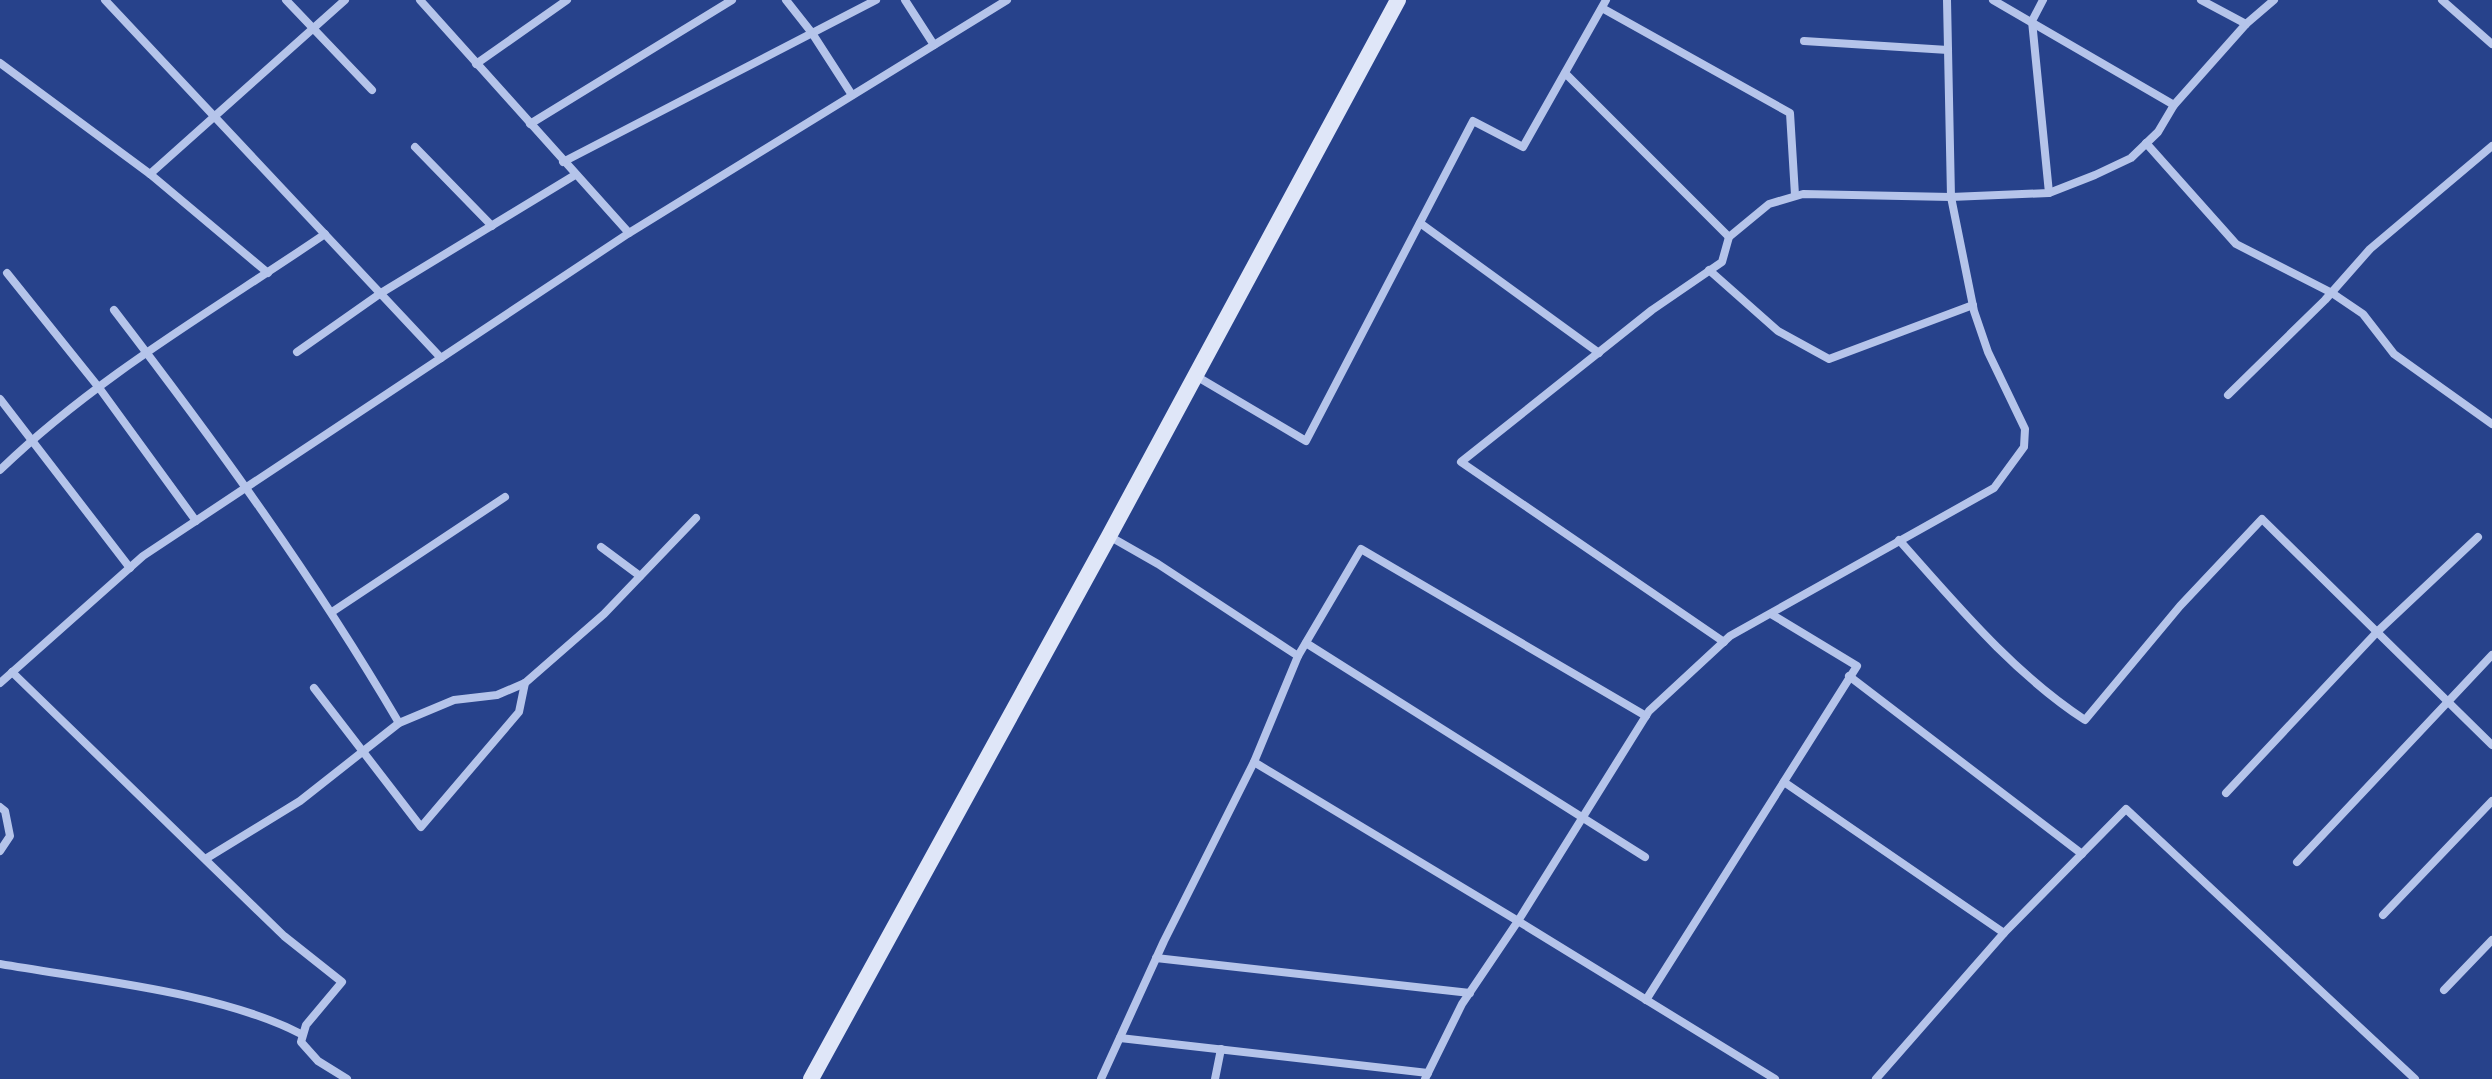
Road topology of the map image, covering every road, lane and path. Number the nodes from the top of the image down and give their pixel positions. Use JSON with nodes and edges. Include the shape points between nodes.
{"nodes":[{"id":1,"x":105,"y":0,"type":"edge"},
{"id":2,"x":286,"y":0,"type":"edge"},
{"id":3,"x":345,"y":0,"type":"edge"},
{"id":4,"x":420,"y":0,"type":"edge"},
{"id":5,"x":567,"y":0,"type":"edge"},
{"id":6,"x":732,"y":0,"type":"edge"},
{"id":7,"x":786,"y":0,"type":"edge"},
{"id":8,"x":876,"y":0,"type":"edge"},
{"id":9,"x":905,"y":0,"type":"edge"},
{"id":10,"x":1007,"y":0,"type":"edge"},
{"id":11,"x":1398,"y":0,"type":"edge"},
{"id":12,"x":1947,"y":0,"type":"edge"},
{"id":13,"x":1993,"y":0,"type":"edge"},
{"id":14,"x":2043,"y":0,"type":"edge"},
{"id":15,"x":2201,"y":0,"type":"edge"},
{"id":16,"x":2274,"y":0,"type":"edge"},
{"id":17,"x":2442,"y":0,"type":"edge"},
{"id":18,"x":1604,"y":4,"type":"edge"},
{"id":19,"x":2032,"y":21,"type":"junction"},
{"id":20,"x":2246,"y":24,"type":"junction"},
{"id":21,"x":313,"y":29,"type":"junction"},
{"id":22,"x":812,"y":33,"type":"junction"},
{"id":23,"x":1804,"y":41,"type":"dead end"},
{"id":24,"x":2492,"y":44,"type":"edge"},
{"id":25,"x":934,"y":45,"type":"junction"},
{"id":26,"x":1948,"y":50,"type":"junction"},
{"id":27,"x":0,"y":63,"type":"edge"},
{"id":28,"x":476,"y":64,"type":"junction"},
{"id":29,"x":1565,"y":73,"type":"junction"},
{"id":30,"x":372,"y":90,"type":"dead end"},
{"id":31,"x":852,"y":95,"type":"junction"},
{"id":32,"x":2174,"y":105,"type":"junction"},
{"id":33,"x":216,"y":116,"type":"junction"},
{"id":34,"x":530,"y":124,"type":"junction"},
{"id":35,"x":2146,"y":143,"type":"junction"},
{"id":36,"x":2492,"y":146,"type":"edge"},
{"id":37,"x":415,"y":147,"type":"dead end"},
{"id":38,"x":563,"y":162,"type":"junction"},
{"id":39,"x":150,"y":174,"type":"junction"},
{"id":40,"x":575,"y":175,"type":"junction"},
{"id":41,"x":2049,"y":193,"type":"junction"},
{"id":42,"x":1795,"y":195,"type":"junction"},
{"id":43,"x":1951,"y":197,"type":"junction"},
{"id":44,"x":1420,"y":223,"type":"junction"},
{"id":45,"x":492,"y":226,"type":"junction"},
{"id":46,"x":629,"y":233,"type":"junction"},
{"id":47,"x":325,"y":234,"type":"junction"},
{"id":48,"x":1729,"y":237,"type":"junction"},
{"id":49,"x":1709,"y":270,"type":"junction"},
{"id":50,"x":7,"y":273,"type":"dead end"},
{"id":51,"x":268,"y":273,"type":"junction"},
{"id":52,"x":381,"y":293,"type":"junction"},
{"id":53,"x":2332,"y":293,"type":"junction"},
{"id":54,"x":1973,"y":305,"type":"junction"},
{"id":55,"x":114,"y":310,"type":"dead end"},
{"id":56,"x":297,"y":352,"type":"dead end"},
{"id":57,"x":147,"y":353,"type":"junction"},
{"id":58,"x":1599,"y":353,"type":"junction"},
{"id":59,"x":441,"y":358,"type":"junction"},
{"id":60,"x":1196,"y":376,"type":"junction"},
{"id":61,"x":100,"y":389,"type":"junction"},
{"id":62,"x":2228,"y":395,"type":"dead end"},
{"id":63,"x":0,"y":399,"type":"edge"},
{"id":64,"x":2492,"y":424,"type":"edge"},
{"id":65,"x":31,"y":440,"type":"junction"},
{"id":66,"x":0,"y":470,"type":"edge"},
{"id":67,"x":248,"y":487,"type":"junction"},
{"id":68,"x":505,"y":497,"type":"dead end"},
{"id":69,"x":696,"y":518,"type":"dead end"},
{"id":70,"x":196,"y":521,"type":"junction"},
{"id":71,"x":1109,"y":536,"type":"junction"},
{"id":72,"x":2478,"y":537,"type":"dead end"},
{"id":73,"x":1899,"y":540,"type":"junction"},
{"id":74,"x":601,"y":547,"type":"dead end"},
{"id":75,"x":130,"y":568,"type":"junction"},
{"id":76,"x":640,"y":576,"type":"junction"},
{"id":77,"x":332,"y":612,"type":"junction"},
{"id":78,"x":1771,"y":614,"type":"junction"},
{"id":79,"x":2377,"y":632,"type":"junction"},
{"id":80,"x":1724,"y":642,"type":"junction"},
{"id":81,"x":1306,"y":643,"type":"junction"},
{"id":82,"x":2492,"y":655,"type":"edge"},
{"id":83,"x":1298,"y":656,"type":"junction"},
{"id":84,"x":12,"y":672,"type":"junction"},
{"id":85,"x":1849,"y":676,"type":"junction"},
{"id":86,"x":0,"y":683,"type":"edge"},
{"id":87,"x":525,"y":683,"type":"junction"},
{"id":88,"x":314,"y":688,"type":"dead end"},
{"id":89,"x":2448,"y":702,"type":"junction"},
{"id":90,"x":1646,"y":716,"type":"junction"},
{"id":91,"x":399,"y":723,"type":"junction"},
{"id":92,"x":2492,"y":745,"type":"edge"},
{"id":93,"x":363,"y":752,"type":"junction"},
{"id":94,"x":1254,"y":762,"type":"junction"},
{"id":95,"x":1784,"y":782,"type":"junction"},
{"id":96,"x":2226,"y":793,"type":"dead end"},
{"id":97,"x":2492,"y":801,"type":"edge"},
{"id":98,"x":0,"y":807,"type":"edge"},
{"id":99,"x":1583,"y":818,"type":"junction"},
{"id":100,"x":0,"y":851,"type":"edge"},
{"id":101,"x":2082,"y":854,"type":"junction"},
{"id":102,"x":1645,"y":857,"type":"dead end"},
{"id":103,"x":207,"y":858,"type":"junction"},
{"id":104,"x":2297,"y":862,"type":"dead end"},
{"id":105,"x":2383,"y":915,"type":"dead end"},
{"id":106,"x":1518,"y":921,"type":"junction"},
{"id":107,"x":2004,"y":933,"type":"junction"},
{"id":108,"x":2492,"y":940,"type":"edge"},
{"id":109,"x":1156,"y":958,"type":"junction"},
{"id":110,"x":0,"y":964,"type":"edge"},
{"id":111,"x":2444,"y":990,"type":"dead end"},
{"id":112,"x":1470,"y":993,"type":"junction"},
{"id":113,"x":1646,"y":1000,"type":"junction"},
{"id":114,"x":301,"y":1034,"type":"junction"},
{"id":115,"x":1120,"y":1038,"type":"junction"},
{"id":116,"x":1221,"y":1049,"type":"junction"},
{"id":117,"x":1426,"y":1076,"type":"edge"},
{"id":118,"x":347,"y":1079,"type":"edge"},
{"id":119,"x":811,"y":1079,"type":"edge"},
{"id":120,"x":1101,"y":1079,"type":"edge"},
{"id":121,"x":1215,"y":1079,"type":"edge"},
{"id":122,"x":1775,"y":1079,"type":"edge"},
{"id":123,"x":1876,"y":1079,"type":"edge"},
{"id":124,"x":2415,"y":1079,"type":"edge"}],
"edges":[{"from":1,"to":33,"type":"street"},
{"from":2,"to":21,"type":"street"},
{"from":3,"to":21,"type":"street"},
{"from":4,"to":28,"type":"street"},
{"from":5,"to":28,"type":"street"},
{"from":6,"to":34,"type":"street"},
{"from":7,"to":22,"type":"street"},
{"from":8,"to":22,"type":"street"},
{"from":9,"to":25,"type":"street"},
{"from":10,"to":25,"type":"street"},
{"from":11,"to":60,"type":"street"},
{"from":12,"to":26,"type":"street"},
{"from":13,"to":19,"type":"street"},
{"from":14,"to":19,"type":"street"},
{"from":15,"to":20,"type":"street"},
{"from":16,"to":20,"type":"street"},
{"from":17,"to":24,"type":"street"},
{"from":18,"to":29,"type":"street"},
{"from":18,"to":42,"type":"street","via":[[1790,113]]},
{"from":19,"to":32,"type":"street"},
{"from":19,"to":41,"type":"street"},
{"from":20,"to":32,"type":"street"},
{"from":21,"to":30,"type":"street"},
{"from":21,"to":33,"type":"street"},
{"from":22,"to":31,"type":"street"},
{"from":22,"to":38,"type":"street"},
{"from":23,"to":26,"type":"street"},
{"from":25,"to":31,"type":"street"},
{"from":26,"to":43,"type":"street"},
{"from":27,"to":39,"type":"street"},
{"from":28,"to":34,"type":"street"},
{"from":29,"to":44,"type":"street","via":[[1523,147],[1473,121]]},
{"from":29,"to":48,"type":"street"},
{"from":31,"to":46,"type":"street"},
{"from":32,"to":35,"type":"street"},
{"from":33,"to":39,"type":"street"},
{"from":33,"to":47,"type":"street"},
{"from":34,"to":38,"type":"street"},
{"from":35,"to":41,"type":"street","via":[[2131,158]]},
{"from":35,"to":53,"type":"street","via":[[2236,244]]},
{"from":36,"to":53,"type":"street","via":[[2370,249]]},
{"from":37,"to":45,"type":"street"},
{"from":38,"to":40,"type":"street"},
{"from":39,"to":51,"type":"street"},
{"from":40,"to":45,"type":"street"},
{"from":40,"to":46,"type":"street"},
{"from":41,"to":43,"type":"street"},
{"from":42,"to":43,"type":"street"},
{"from":42,"to":48,"type":"street","via":[[1769,204]]},
{"from":43,"to":54,"type":"street"},
{"from":44,"to":58,"type":"street"},
{"from":44,"to":60,"type":"street","via":[[1306,441]]},
{"from":45,"to":52,"type":"street"},
{"from":46,"to":59,"type":"street"},
{"from":47,"to":51,"type":"street"},
{"from":47,"to":52,"type":"street"},
{"from":48,"to":49,"type":"street","via":[[1722,262]]},
{"from":49,"to":54,"type":"street","via":[[1778,331],[1829,359]]},
{"from":49,"to":58,"type":"street"},
{"from":50,"to":61,"type":"street"},
{"from":51,"to":57,"type":"street"},
{"from":52,"to":56,"type":"street"},
{"from":52,"to":59,"type":"street"},
{"from":53,"to":62,"type":"street"},
{"from":53,"to":64,"type":"street","via":[[2363,314],[2394,354]]},
{"from":54,"to":73,"type":"street","via":[[1988,352],[2025,429],[2024,447],[1994,488]]},
{"from":55,"to":57,"type":"street"},
{"from":57,"to":61,"type":"street"},
{"from":57,"to":67,"type":"street"},
{"from":58,"to":80,"type":"street","via":[[1461,462]]},
{"from":59,"to":67,"type":"street"},
{"from":60,"to":71,"type":"street"},
{"from":61,"to":65,"type":"street"},
{"from":61,"to":70,"type":"street"},
{"from":63,"to":65,"type":"street"},
{"from":65,"to":66,"type":"street"},
{"from":65,"to":75,"type":"street"},
{"from":67,"to":70,"type":"street"},
{"from":67,"to":77,"type":"street"},
{"from":68,"to":77,"type":"street"},
{"from":69,"to":76,"type":"street"},
{"from":70,"to":75,"type":"street"},
{"from":71,"to":83,"type":"street"},
{"from":71,"to":119,"type":"street"},
{"from":72,"to":79,"type":"street"},
{"from":73,"to":78,"type":"street"},
{"from":73,"to":79,"type":"street","via":[[1970,620],[2049,696],[2085,720],[2180,606],[2262,519]]},
{"from":74,"to":76,"type":"street"},
{"from":75,"to":84,"type":"street"},
{"from":76,"to":87,"type":"street"},
{"from":77,"to":91,"type":"street"},
{"from":78,"to":80,"type":"street"},
{"from":78,"to":85,"type":"street","via":[[1857,666]]},
{"from":79,"to":89,"type":"street"},
{"from":79,"to":96,"type":"street"},
{"from":80,"to":90,"type":"street"},
{"from":81,"to":83,"type":"street"},
{"from":81,"to":90,"type":"street","via":[[1361,549]]},
{"from":81,"to":99,"type":"street"},
{"from":82,"to":89,"type":"street"},
{"from":83,"to":94,"type":"street"},
{"from":84,"to":86,"type":"street"},
{"from":84,"to":103,"type":"street"},
{"from":85,"to":95,"type":"street"},
{"from":85,"to":101,"type":"street"},
{"from":87,"to":91,"type":"street","via":[[497,695],[454,700]]},
{"from":87,"to":93,"type":"street","via":[[519,712],[421,827]]},
{"from":88,"to":93,"type":"street"},
{"from":89,"to":92,"type":"street"},
{"from":89,"to":104,"type":"street"},
{"from":90,"to":99,"type":"street"},
{"from":91,"to":93,"type":"street"},
{"from":93,"to":103,"type":"street","via":[[300,801]]},
{"from":94,"to":106,"type":"street"},
{"from":94,"to":109,"type":"street"},
{"from":95,"to":107,"type":"street"},
{"from":95,"to":113,"type":"street"},
{"from":97,"to":105,"type":"street"},
{"from":98,"to":100,"type":"street","via":[[10,836]]},
{"from":99,"to":102,"type":"street"},
{"from":99,"to":106,"type":"street"},
{"from":101,"to":107,"type":"street"},
{"from":101,"to":124,"type":"street","via":[[2126,809]]},
{"from":103,"to":114,"type":"street","via":[[284,936],[342,982]]},
{"from":106,"to":112,"type":"street"},
{"from":106,"to":113,"type":"street"},
{"from":107,"to":123,"type":"street"},
{"from":108,"to":111,"type":"street"},
{"from":109,"to":112,"type":"street"},
{"from":109,"to":115,"type":"street"},
{"from":110,"to":114,"type":"street","via":[[202,1001],[255,1014]]},
{"from":112,"to":117,"type":"street"},
{"from":113,"to":122,"type":"street"},
{"from":114,"to":118,"type":"street","via":[[304,1048]]},
{"from":115,"to":116,"type":"street"},
{"from":115,"to":120,"type":"street"},
{"from":116,"to":117,"type":"street"},
{"from":116,"to":121,"type":"street"}]}
